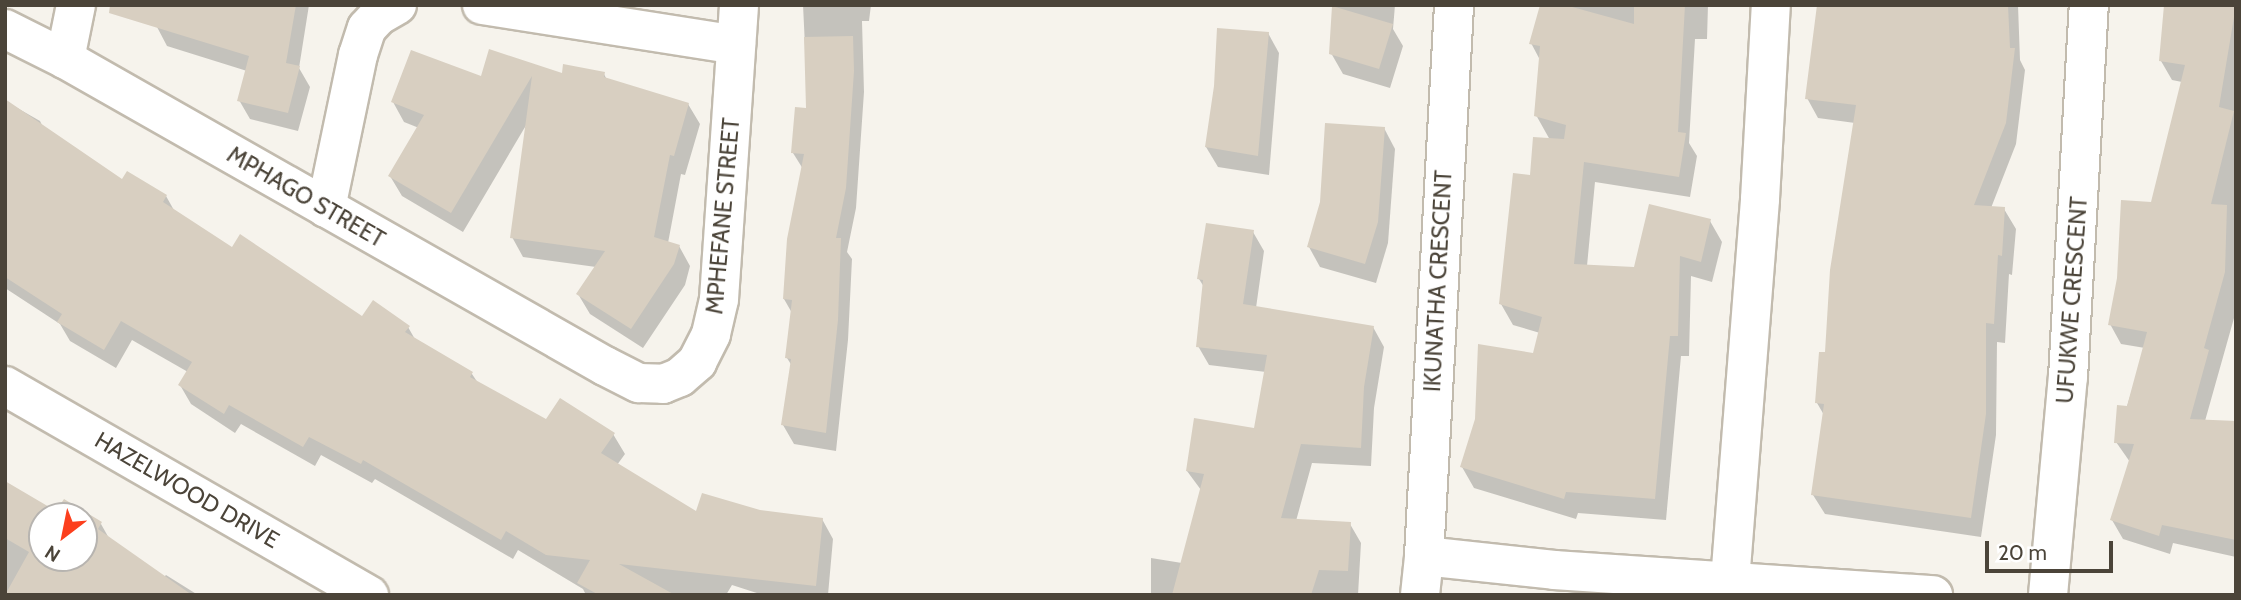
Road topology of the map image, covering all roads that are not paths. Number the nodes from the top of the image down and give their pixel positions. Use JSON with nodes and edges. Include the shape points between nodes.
{"nodes":[{"id":1,"x":76,"y":5,"type":"edge"},
{"id":2,"x":397,"y":5,"type":"edge"},
{"id":3,"x":482,"y":5,"type":"edge"},
{"id":4,"x":739,"y":5,"type":"edge"},
{"id":5,"x":1454,"y":5,"type":"edge"},
{"id":6,"x":1771,"y":5,"type":"edge"},
{"id":7,"x":2089,"y":5,"type":"edge"},
{"id":8,"x":5,"y":29,"type":"edge"},
{"id":9,"x":736,"y":45,"type":"junction"},
{"id":10,"x":65,"y":60,"type":"junction"},
{"id":11,"x":326,"y":208,"type":"junction"},
{"id":12,"x":605,"y":366,"type":"joint"},
{"id":13,"x":5,"y":386,"type":"edge"},
{"id":14,"x":1424,"y":556,"type":"junction"},
{"id":15,"x":1730,"y":581,"type":"junction"},
{"id":16,"x":369,"y":595,"type":"edge"},
{"id":17,"x":1420,"y":595,"type":"edge"},
{"id":18,"x":1933,"y":595,"type":"edge"},
{"id":19,"x":2048,"y":595,"type":"edge"}],
"edges":[{"from":1,"to":10,"type":"street"},
{"from":2,"to":11,"type":"street","via":[[367,28]]},
{"from":3,"to":9,"type":"street"},
{"from":4,"to":9,"type":"street","name":"MPHEFANE STREET"},
{"from":5,"to":14,"type":"street","name":"IKUNATHA CRESCENT"},
{"from":6,"to":15,"type":"street"},
{"from":7,"to":19,"type":"street","name":"UFUKWE CRESCENT","via":[[2068,377]]},
{"from":8,"to":10,"type":"street","name":"MPHAGO STREET"},
{"from":9,"to":12,"type":"street","name":"MPHEFANE STREET","via":[[719,299],[711,334],[697,362],[663,384],[639,383]]},
{"from":10,"to":11,"type":"street","name":"MPHAGO STREET"},
{"from":11,"to":12,"type":"street","name":"MPHAGO STREET"},
{"from":13,"to":16,"type":"street","name":"HAZELWOOD DRIVE"},
{"from":14,"to":15,"type":"street"},
{"from":14,"to":17,"type":"street","name":"IKUNATHA CRESCENT"},
{"from":15,"to":18,"type":"street"}]}
